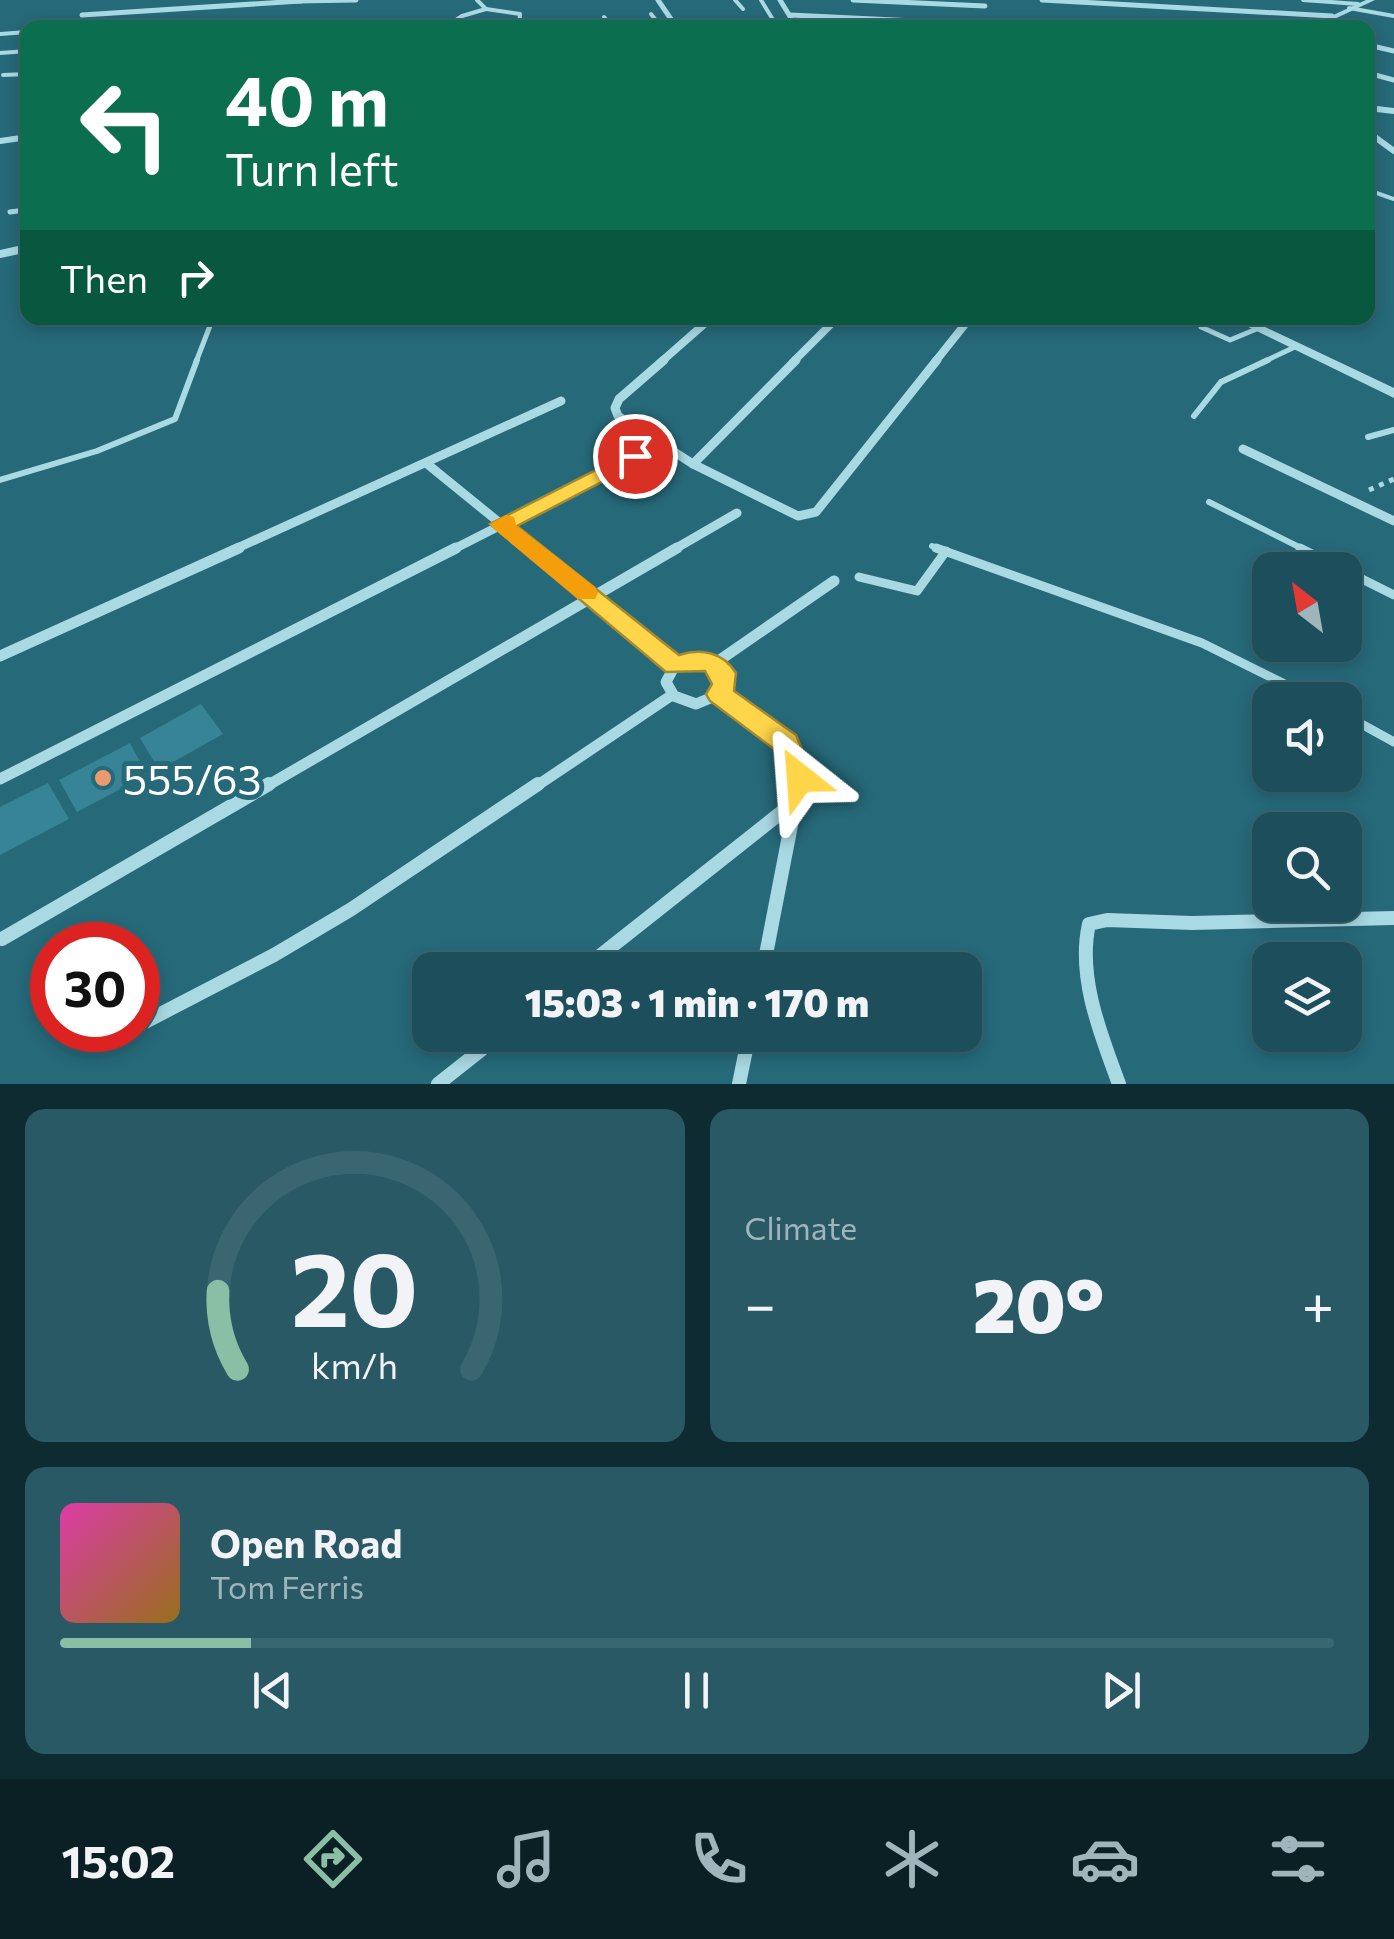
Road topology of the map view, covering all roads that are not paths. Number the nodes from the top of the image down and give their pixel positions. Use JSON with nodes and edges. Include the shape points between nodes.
{"nodes":[{"id":1,"x":153,"y":0,"type":"edge"},
{"id":2,"x":293,"y":0,"type":"edge"},
{"id":3,"x":356,"y":0,"type":"edge"},
{"id":4,"x":476,"y":0,"type":"edge"},
{"id":5,"x":735,"y":0,"type":"edge"},
{"id":6,"x":780,"y":0,"type":"edge"},
{"id":7,"x":853,"y":0,"type":"edge"},
{"id":8,"x":1042,"y":0,"type":"edge"},
{"id":9,"x":1304,"y":0,"type":"edge"},
{"id":10,"x":1372,"y":0,"type":"edge"},
{"id":11,"x":300,"y":1,"type":"edge"},
{"id":12,"x":335,"y":1,"type":"edge"},
{"id":13,"x":1358,"y":4,"type":"junction"},
{"id":14,"x":985,"y":6,"type":"dead end"},
{"id":15,"x":1348,"y":8,"type":"junction"},
{"id":16,"x":486,"y":9,"type":"junction"},
{"id":17,"x":743,"y":9,"type":"dead end"},
{"id":18,"x":150,"y":11,"type":"junction"},
{"id":19,"x":651,"y":14,"type":"dead end"},
{"id":20,"x":82,"y":15,"type":"dead end"},
{"id":21,"x":790,"y":15,"type":"junction"},
{"id":22,"x":1332,"y":16,"type":"junction"},
{"id":23,"x":1394,"y":16,"type":"edge"},
{"id":24,"x":604,"y":17,"type":"dead end"},
{"id":25,"x":456,"y":20,"type":"edge"},
{"id":26,"x":520,"y":20,"type":"edge"},
{"id":27,"x":606,"y":20,"type":"edge"},
{"id":28,"x":656,"y":20,"type":"edge"},
{"id":29,"x":793,"y":20,"type":"edge"},
{"id":30,"x":894,"y":20,"type":"edge"},
{"id":31,"x":1324,"y":20,"type":"edge"},
{"id":32,"x":20,"y":75,"type":"edge"},
{"id":33,"x":3,"y":76,"type":"dead end"},
{"id":34,"x":20,"y":210,"type":"edge"},
{"id":35,"x":10,"y":212,"type":"dead end"},
{"id":36,"x":210,"y":325,"type":"edge"},
{"id":37,"x":703,"y":325,"type":"edge"},
{"id":38,"x":830,"y":325,"type":"edge"},
{"id":39,"x":964,"y":325,"type":"edge"},
{"id":40,"x":1252,"y":325,"type":"edge"},
{"id":41,"x":1201,"y":327,"type":"dead end"},
{"id":42,"x":1259,"y":328,"type":"junction"},
{"id":43,"x":1297,"y":346,"type":"junction"},
{"id":44,"x":1394,"y":394,"type":"edge"},
{"id":45,"x":562,"y":401,"type":"dead end"},
{"id":46,"x":1194,"y":416,"type":"dead end"},
{"id":47,"x":1394,"y":430,"type":"edge"},
{"id":48,"x":1368,"y":437,"type":"dead end"},
{"id":49,"x":1243,"y":449,"type":"dead end"},
{"id":50,"x":635,"y":456,"type":"dead end"},
{"id":51,"x":426,"y":463,"type":"junction"},
{"id":52,"x":693,"y":464,"type":"junction"},
{"id":53,"x":0,"y":480,"type":"edge"},
{"id":54,"x":1209,"y":502,"type":"dead end"},
{"id":55,"x":736,"y":513,"type":"dead end"},
{"id":56,"x":1394,"y":521,"type":"edge"},
{"id":57,"x":502,"y":524,"type":"junction"},
{"id":58,"x":932,"y":546,"type":"dead end"},
{"id":59,"x":946,"y":552,"type":"junction"},
{"id":60,"x":859,"y":578,"type":"dead end"},
{"id":61,"x":834,"y":581,"type":"dead end"},
{"id":62,"x":1394,"y":594,"type":"edge"},
{"id":63,"x":591,"y":597,"type":"junction"},
{"id":64,"x":0,"y":656,"type":"edge"},
{"id":65,"x":714,"y":664,"type":"junction"},
{"id":66,"x":675,"y":666,"type":"junction"},
{"id":67,"x":1281,"y":682,"type":"edge"},
{"id":68,"x":720,"y":694,"type":"junction"},
{"id":69,"x":672,"y":695,"type":"junction"},
{"id":70,"x":1362,"y":724,"type":"edge"},
{"id":71,"x":1394,"y":742,"type":"edge"},
{"id":72,"x":0,"y":780,"type":"edge"},
{"id":73,"x":798,"y":800,"type":"junction"},
{"id":74,"x":1394,"y":918,"type":"edge"},
{"id":75,"x":2,"y":939,"type":"edge"},
{"id":76,"x":605,"y":952,"type":"edge"},
{"id":77,"x":767,"y":952,"type":"edge"},
{"id":78,"x":160,"y":1014,"type":"edge"},
{"id":79,"x":478,"y":1052,"type":"edge"},
{"id":80,"x":746,"y":1052,"type":"edge"},
{"id":81,"x":438,"y":1084,"type":"edge"},
{"id":82,"x":740,"y":1084,"type":"edge"},
{"id":83,"x":1119,"y":1084,"type":"edge"}],
"edges":[{"from":1,"to":18,"type":"street"},
{"from":2,"to":11,"type":"street"},
{"from":3,"to":12,"type":"street"},
{"from":4,"to":16,"type":"lane"},
{"from":5,"to":17,"type":"lane"},
{"from":6,"to":21,"type":"street"},
{"from":7,"to":14,"type":"street"},
{"from":8,"to":22,"type":"street"},
{"from":9,"to":13,"type":"lane"},
{"from":10,"to":13,"type":"street"},
{"from":11,"to":12,"type":"street"},
{"from":11,"to":18,"type":"street"},
{"from":13,"to":15,"type":"street"},
{"from":15,"to":22,"type":"street"},
{"from":15,"to":23,"type":"lane"},
{"from":16,"to":25,"type":"lane"},
{"from":16,"to":26,"type":"lane","via":[[520,14]]},
{"from":18,"to":20,"type":"street"},
{"from":19,"to":28,"type":"lane"},
{"from":21,"to":29,"type":"street"},
{"from":21,"to":30,"type":"street"},
{"from":22,"to":31,"type":"street"},
{"from":24,"to":27,"type":"lane"},
{"from":32,"to":33,"type":"lane"},
{"from":34,"to":35,"type":"lane"},
{"from":36,"to":53,"type":"lane","via":[[175,419]]},
{"from":37,"to":52,"type":"street","via":[[615,408]]},
{"from":38,"to":52,"type":"street"},
{"from":39,"to":52,"type":"street","via":[[816,512],[798,516]]},
{"from":40,"to":42,"type":"street"},
{"from":41,"to":42,"type":"lane","via":[[1230,340]]},
{"from":42,"to":43,"type":"street"},
{"from":43,"to":44,"type":"street"},
{"from":43,"to":46,"type":"lane","via":[[1221,382]]},
{"from":45,"to":51,"type":"street"},
{"from":47,"to":48,"type":"lane"},
{"from":49,"to":56,"type":"street"},
{"from":50,"to":57,"type":"street"},
{"from":51,"to":57,"type":"street"},
{"from":51,"to":64,"type":"street"},
{"from":54,"to":62,"type":"lane"},
{"from":55,"to":63,"type":"street"},
{"from":57,"to":63,"type":"street"},
{"from":57,"to":72,"type":"street"},
{"from":58,"to":59,"type":"lane"},
{"from":59,"to":60,"type":"lane","via":[[918,591]]},
{"from":59,"to":67,"type":"lane","via":[[1202,643]]},
{"from":61,"to":65,"type":"street"},
{"from":63,"to":66,"type":"street"},
{"from":63,"to":75,"type":"street"},
{"from":65,"to":66,"type":"street","via":[[694,659]]},
{"from":65,"to":68,"type":"street","via":[[723,673]]},
{"from":66,"to":69,"type":"street","via":[[667,674]]},
{"from":68,"to":69,"type":"street","via":[[696,704]]},
{"from":68,"to":73,"type":"street","via":[[786,742],[800,778]]},
{"from":69,"to":78,"type":"street","via":[[350,910]]},
{"from":70,"to":71,"type":"lane"},
{"from":73,"to":76,"type":"street"},
{"from":73,"to":77,"type":"street"},
{"from":74,"to":83,"type":"street","via":[[1090,924],[1082,940]]},
{"from":79,"to":81,"type":"street"},
{"from":80,"to":82,"type":"street"}]}
